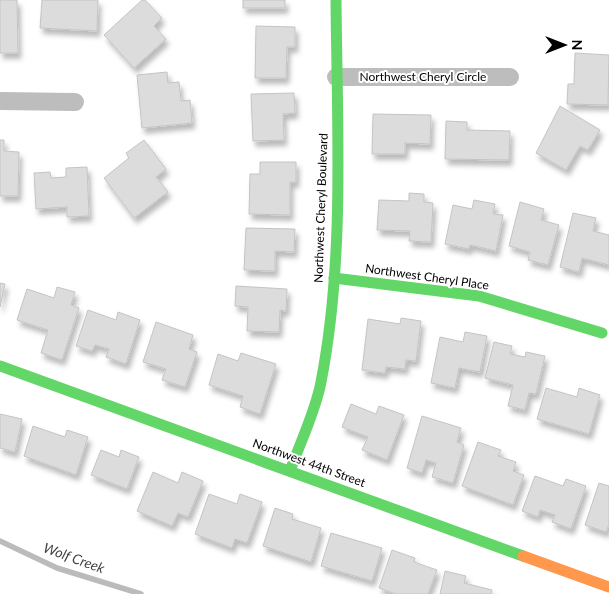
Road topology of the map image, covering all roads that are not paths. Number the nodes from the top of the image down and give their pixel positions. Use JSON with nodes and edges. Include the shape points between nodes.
{"nodes":[{"id":1,"x":336,"y":0,"type":"edge"},
{"id":2,"x":336,"y":77,"type":"junction"},
{"id":3,"x":510,"y":77,"type":"dead end"},
{"id":4,"x":0,"y":101,"type":"edge"},
{"id":5,"x":75,"y":102,"type":"dead end"},
{"id":6,"x":334,"y":278,"type":"junction"},
{"id":7,"x":602,"y":333,"type":"dead end"},
{"id":8,"x":0,"y":366,"type":"edge"},
{"id":9,"x":290,"y":471,"type":"junction"},
{"id":10,"x":609,"y":587,"type":"edge"}],
"edges":[{"from":1,"to":2,"type":"street","name":"Northwest Cheryl Boulevard"},
{"from":2,"to":3,"type":"street","name":"Northwest Cheryl Circle"},
{"from":2,"to":6,"type":"street","name":"Northwest Cheryl Boulevard","via":[[337,233]]},
{"from":4,"to":5,"type":"street"},
{"from":6,"to":7,"type":"street","name":"Northwest Cheryl Place","via":[[479,296]]},
{"from":6,"to":9,"type":"street","name":"Northwest Cheryl Boulevard","via":[[321,383]]},
{"from":8,"to":9,"type":"street","name":"Northwest 44th Street"},
{"from":9,"to":10,"type":"street","name":"Northwest 44th Street"}]}
